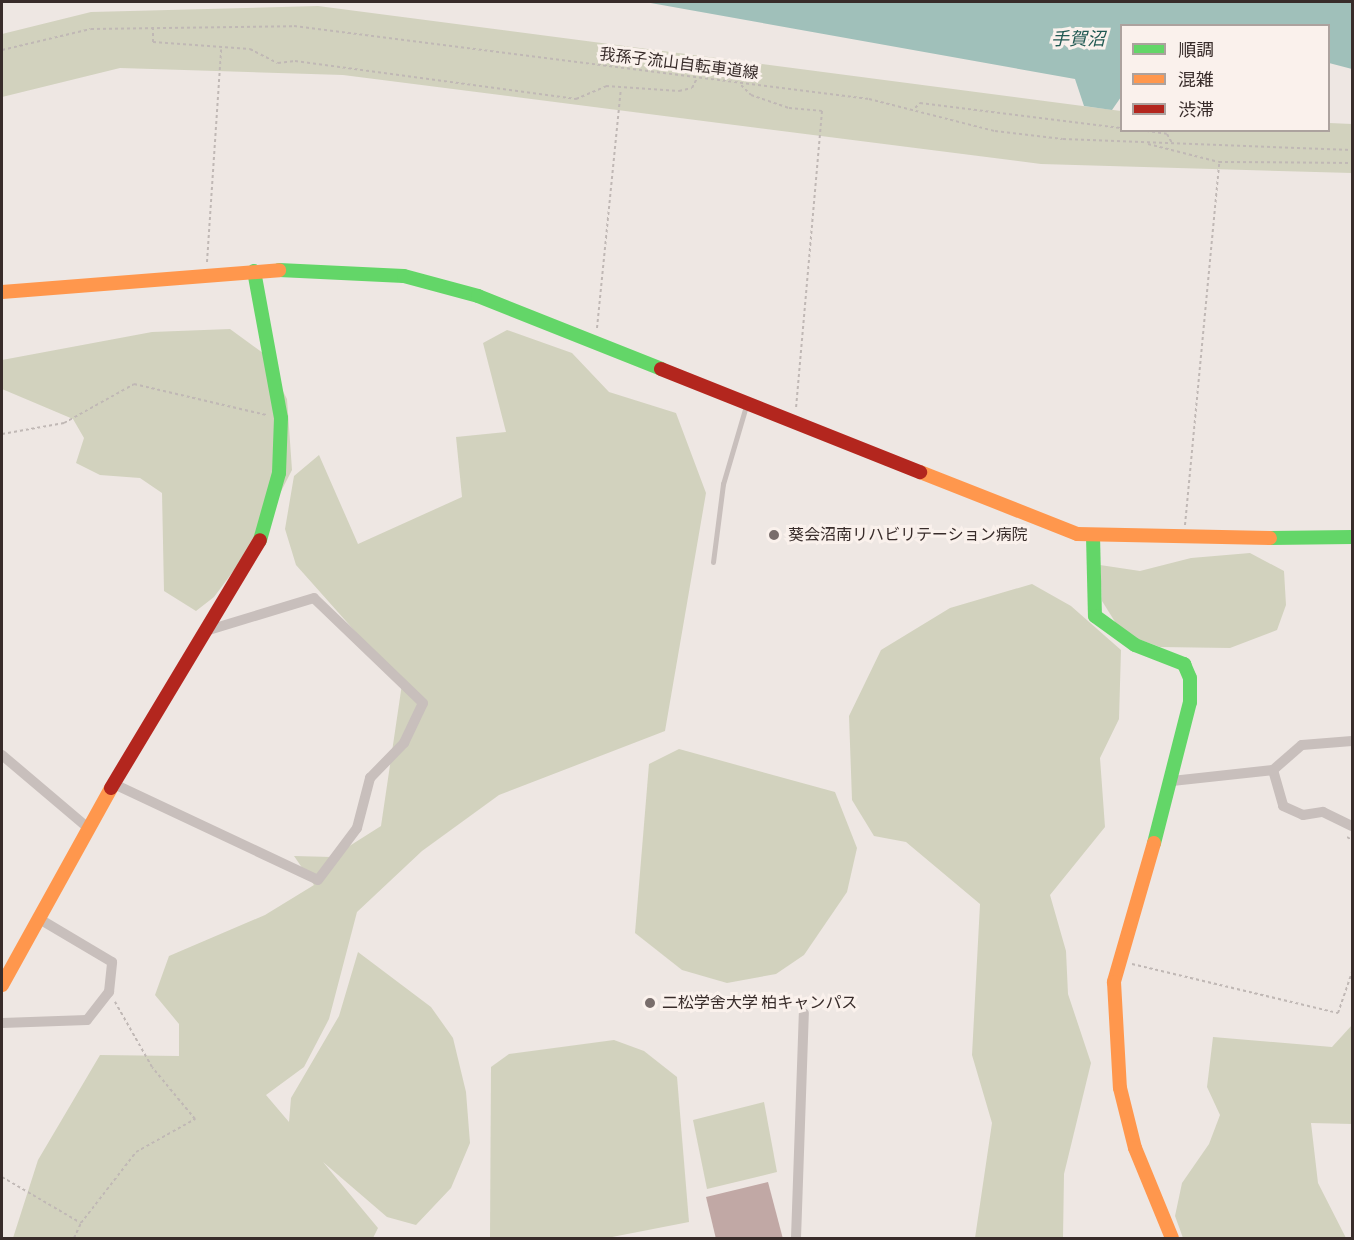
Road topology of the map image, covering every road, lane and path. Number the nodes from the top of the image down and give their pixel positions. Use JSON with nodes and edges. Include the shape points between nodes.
{"nodes":[{"id":1,"x":153,"y":27,"type":"junction"},
{"id":2,"x":221,"y":49,"type":"junction"},
{"id":3,"x":2,"y":50,"type":"edge"},
{"id":4,"x":697,"y":78,"type":"junction"},
{"id":5,"x":740,"y":84,"type":"junction"},
{"id":6,"x":621,"y":89,"type":"junction"},
{"id":7,"x":915,"y":108,"type":"junction"},
{"id":8,"x":1120,"y":128,"type":"edge"},
{"id":9,"x":1154,"y":132,"type":"edge"},
{"id":10,"x":1142,"y":142,"type":"junction"},
{"id":11,"x":1172,"y":143,"type":"junction"},
{"id":12,"x":1353,"y":150,"type":"edge"},
{"id":13,"x":1220,"y":162,"type":"junction"},
{"id":14,"x":1353,"y":163,"type":"edge"},
{"id":15,"x":254,"y":271,"type":"junction"},
{"id":16,"x":206,"y":274,"type":"junction"},
{"id":17,"x":2,"y":291,"type":"edge"},
{"id":18,"x":596,"y":343,"type":"junction"},
{"id":19,"x":746,"y":406,"type":"junction"},
{"id":20,"x":281,"y":418,"type":"junction"},
{"id":21,"x":795,"y":424,"type":"junction"},
{"id":22,"x":2,"y":434,"type":"edge"},
{"id":23,"x":1093,"y":536,"type":"junction"},
{"id":24,"x":1353,"y":537,"type":"edge"},
{"id":25,"x":1186,"y":540,"type":"junction"},
{"id":26,"x":713,"y":562,"type":"dead end"},
{"id":27,"x":209,"y":630,"type":"junction"},
{"id":28,"x":1353,"y":741,"type":"edge"},
{"id":29,"x":2,"y":755,"type":"edge"},
{"id":30,"x":1273,"y":770,"type":"junction"},
{"id":31,"x":1172,"y":781,"type":"junction"},
{"id":32,"x":114,"y":784,"type":"junction"},
{"id":33,"x":1353,"y":826,"type":"edge"},
{"id":34,"x":87,"y":827,"type":"junction"},
{"id":35,"x":38,"y":918,"type":"junction"},
{"id":36,"x":1121,"y":961,"type":"junction"},
{"id":37,"x":1353,"y":972,"type":"edge"},
{"id":38,"x":2,"y":985,"type":"edge"},
{"id":39,"x":109,"y":992,"type":"junction"},
{"id":40,"x":804,"y":1013,"type":"dead end"},
{"id":41,"x":2,"y":1023,"type":"edge"},
{"id":42,"x":1353,"y":1169,"type":"edge"},
{"id":43,"x":2,"y":1177,"type":"edge"},
{"id":44,"x":1353,"y":1193,"type":"edge"},
{"id":45,"x":81,"y":1222,"type":"junction"},
{"id":46,"x":75,"y":1239,"type":"edge"},
{"id":47,"x":796,"y":1239,"type":"edge"},
{"id":48,"x":1172,"y":1239,"type":"edge"}],
"edges":[{"from":1,"to":2,"type":"path","via":[[153,42]]},
{"from":1,"to":3,"type":"path","name":"我孫子流山自転車道線","via":[[91,28]]},
{"from":1,"to":4,"type":"path","name":"我孫子流山自転車道線","via":[[294,26]]},
{"from":2,"to":6,"type":"path","via":[[250,49],[278,63],[295,61],[576,99],[600,87]]},
{"from":2,"to":16,"type":"path"},
{"from":4,"to":5,"type":"path","name":"我孫子流山自転車道線"},
{"from":4,"to":6,"type":"path","via":[[692,88],[679,91]]},
{"from":5,"to":7,"type":"path","name":"我孫子流山自転車道線"},
{"from":5,"to":21,"type":"path","via":[[751,95],[789,108],[822,111]]},
{"from":6,"to":18,"type":"path"},
{"from":7,"to":8,"type":"path","via":[[920,103]]},
{"from":7,"to":10,"type":"path","name":"我孫子流山自転車道線","via":[[995,131]]},
{"from":9,"to":11,"type":"path","via":[[1167,134]]},
{"from":10,"to":11,"type":"path","name":"我孫子流山自転車道線"},
{"from":10,"to":13,"type":"path"},
{"from":11,"to":12,"type":"path","name":"我孫子流山自転車道線"},
{"from":13,"to":14,"type":"path"},
{"from":13,"to":25,"type":"path"},
{"from":15,"to":16,"type":"street"},
{"from":15,"to":18,"type":"street","via":[[334,267],[404,276],[478,296]]},
{"from":15,"to":20,"type":"street"},
{"from":16,"to":17,"type":"street"},
{"from":18,"to":19,"type":"street"},
{"from":19,"to":21,"type":"street"},
{"from":19,"to":26,"type":"lane","via":[[723,484]]},
{"from":20,"to":22,"type":"path","via":[[134,384],[64,423]]},
{"from":20,"to":27,"type":"street","via":[[279,473],[257,552]]},
{"from":21,"to":23,"type":"street","via":[[1041,523]]},
{"from":23,"to":25,"type":"street"},
{"from":23,"to":31,"type":"street","via":[[1095,616],[1135,645],[1184,664],[1190,678],[1190,702]]},
{"from":24,"to":25,"type":"street"},
{"from":27,"to":32,"type":"street"},
{"from":27,"to":32,"type":"street","via":[[314,598],[423,703],[404,743],[370,778],[357,828],[318,880]]},
{"from":28,"to":30,"type":"street","via":[[1302,745]]},
{"from":29,"to":34,"type":"street"},
{"from":30,"to":31,"type":"street"},
{"from":30,"to":33,"type":"street","via":[[1283,806],[1303,815],[1323,812]]},
{"from":31,"to":36,"type":"street"},
{"from":32,"to":34,"type":"street"},
{"from":34,"to":35,"type":"street"},
{"from":35,"to":38,"type":"street"},
{"from":35,"to":39,"type":"street","via":[[112,962]]},
{"from":36,"to":37,"type":"path","via":[[1338,1013]]},
{"from":36,"to":48,"type":"street","via":[[1114,982],[1120,1088],[1135,1148]]},
{"from":39,"to":41,"type":"street","via":[[87,1020]]},
{"from":39,"to":45,"type":"path","via":[[153,1067],[195,1119],[136,1152]]},
{"from":40,"to":47,"type":"street"},
{"from":42,"to":44,"type":"path"},
{"from":43,"to":45,"type":"path"},
{"from":45,"to":46,"type":"path"}]}
